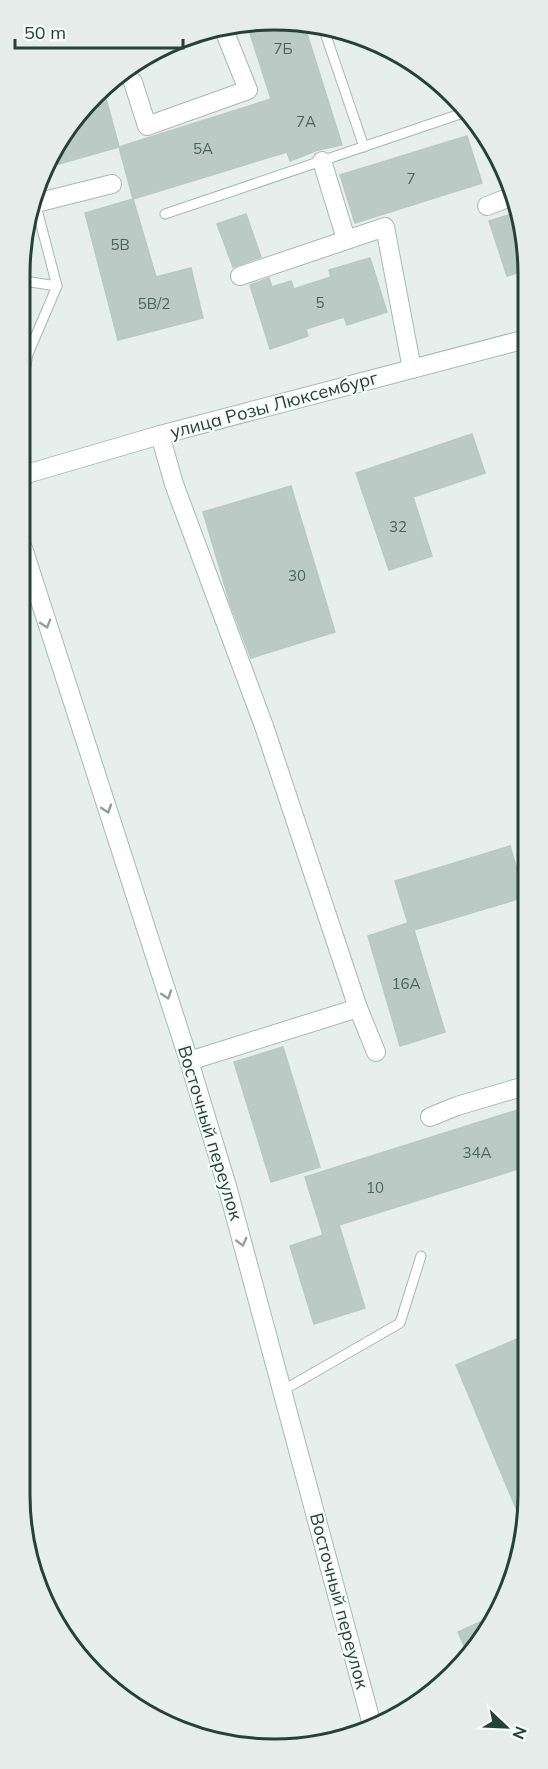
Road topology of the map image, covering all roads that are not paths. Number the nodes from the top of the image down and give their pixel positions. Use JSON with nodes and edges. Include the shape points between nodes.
{"nodes":[{"id":1,"x":226,"y":35,"type":"edge"},
{"id":2,"x":326,"y":36,"type":"edge"},
{"id":3,"x":133,"y":82,"type":"dead end"},
{"id":4,"x":458,"y":115,"type":"edge"},
{"id":5,"x":364,"y":147,"type":"junction"},
{"id":6,"x":322,"y":161,"type":"junction"},
{"id":7,"x":112,"y":184,"type":"dead end"},
{"id":8,"x":42,"y":199,"type":"edge"},
{"id":9,"x":506,"y":199,"type":"edge"},
{"id":10,"x":487,"y":206,"type":"dead end"},
{"id":11,"x":38,"y":212,"type":"edge"},
{"id":12,"x":165,"y":214,"type":"dead end"},
{"id":13,"x":346,"y":239,"type":"junction"},
{"id":14,"x":240,"y":276,"type":"dead end"},
{"id":15,"x":30,"y":282,"type":"edge"},
{"id":16,"x":57,"y":286,"type":"junction"},
{"id":17,"x":518,"y":341,"type":"edge"},
{"id":18,"x":30,"y":349,"type":"edge"},
{"id":19,"x":412,"y":369,"type":"junction"},
{"id":20,"x":160,"y":435,"type":"junction"},
{"id":21,"x":30,"y":473,"type":"edge"},
{"id":22,"x":30,"y":570,"type":"edge"},
{"id":23,"x":358,"y":1008,"type":"junction"},
{"id":24,"x":376,"y":1052,"type":"dead end"},
{"id":25,"x":189,"y":1061,"type":"junction"},
{"id":26,"x":518,"y":1088,"type":"edge"},
{"id":27,"x":430,"y":1117,"type":"dead end"},
{"id":28,"x":421,"y":1256,"type":"dead end"},
{"id":29,"x":282,"y":1391,"type":"junction"},
{"id":30,"x":370,"y":1719,"type":"edge"}],
"edges":[{"from":1,"to":3,"type":"street","via":[[248,90],[147,126]]},
{"from":2,"to":5,"type":"lane"},
{"from":4,"to":5,"type":"lane"},
{"from":5,"to":6,"type":"lane"},
{"from":6,"to":12,"type":"lane"},
{"from":6,"to":13,"type":"street"},
{"from":7,"to":8,"type":"street"},
{"from":9,"to":10,"type":"street"},
{"from":11,"to":16,"type":"lane"},
{"from":13,"to":14,"type":"street"},
{"from":13,"to":19,"type":"street","via":[[385,226]]},
{"from":15,"to":16,"type":"lane"},
{"from":16,"to":18,"type":"lane"},
{"from":17,"to":19,"type":"street","name":"улица Розы Люксембург"},
{"from":19,"to":20,"type":"street","name":"улица Розы Люксембург"},
{"from":20,"to":21,"type":"street","name":"улица Розы Люксембург"},
{"from":20,"to":23,"type":"street","via":[[174,484],[265,729]]},
{"from":22,"to":25,"type":"street","name":"Восточный переулок","one_way":true},
{"from":23,"to":24,"type":"street"},
{"from":23,"to":25,"type":"street"},
{"from":25,"to":29,"type":"street","name":"Восточный переулок","one_way":true},
{"from":26,"to":27,"type":"street"},
{"from":28,"to":29,"type":"lane","via":[[400,1323]]},
{"from":29,"to":30,"type":"street","name":"Восточный переулок"}]}
